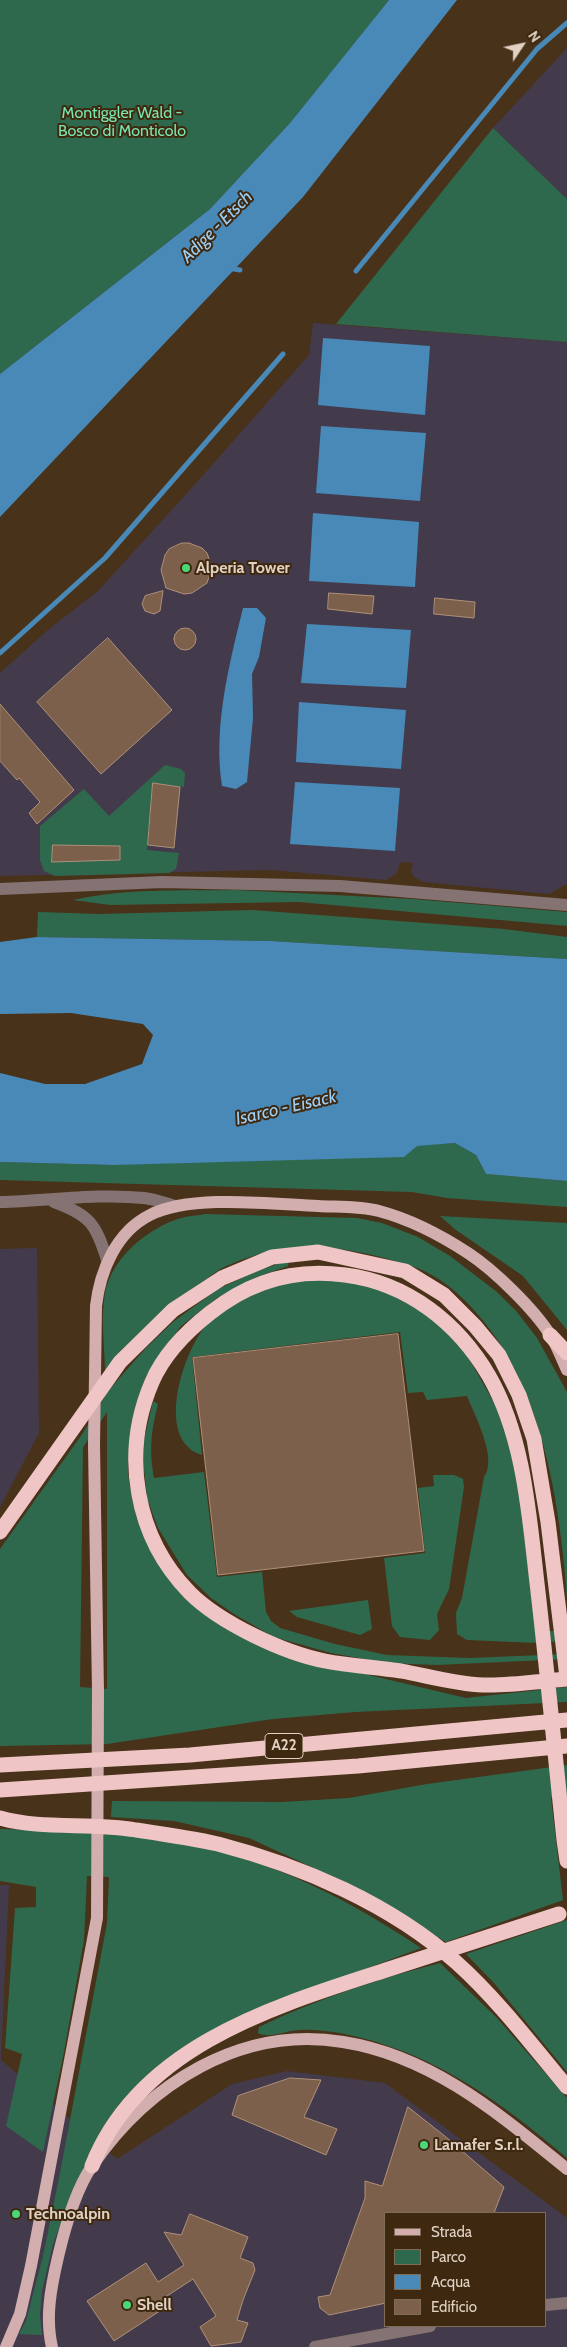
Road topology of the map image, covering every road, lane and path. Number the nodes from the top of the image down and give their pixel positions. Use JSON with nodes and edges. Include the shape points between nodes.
{"nodes":[{"id":1,"x":0,"y":889,"type":"edge"},
{"id":2,"x":567,"y":904,"type":"edge"},
{"id":3,"x":52,"y":1201,"type":"junction"},
{"id":4,"x":0,"y":1202,"type":"edge"},
{"id":5,"x":175,"y":1206,"type":"junction"},
{"id":6,"x":107,"y":1260,"type":"junction"},
{"id":7,"x":550,"y":1335,"type":"junction"},
{"id":8,"x":567,"y":1353,"type":"edge"},
{"id":9,"x":567,"y":1370,"type":"edge"},
{"id":10,"x":0,"y":1532,"type":"edge"},
{"id":11,"x":567,"y":1678,"type":"edge"},
{"id":12,"x":567,"y":1720,"type":"edge"},
{"id":13,"x":567,"y":1746,"type":"edge"},
{"id":14,"x":0,"y":1765,"type":"edge"},
{"id":15,"x":0,"y":1790,"type":"edge"},
{"id":16,"x":0,"y":1818,"type":"edge"},
{"id":17,"x":567,"y":1861,"type":"edge"},
{"id":18,"x":559,"y":1914,"type":"dead end"},
{"id":19,"x":567,"y":2088,"type":"edge"},
{"id":20,"x":92,"y":2166,"type":"junction"},
{"id":21,"x":567,"y":2169,"type":"edge"},
{"id":22,"x":567,"y":2303,"type":"edge"},
{"id":23,"x":547,"y":2305,"type":"edge"},
{"id":24,"x":426,"y":2327,"type":"edge"},
{"id":25,"x":369,"y":2342,"type":"edge"},
{"id":26,"x":6,"y":2347,"type":"edge"},
{"id":27,"x":52,"y":2347,"type":"edge"},
{"id":28,"x":314,"y":2347,"type":"edge"}],
"edges":[{"from":1,"to":2,"type":"street","via":[[162,882],[340,886]]},
{"from":3,"to":4,"type":"street"},
{"from":3,"to":5,"type":"street","via":[[83,1196],[146,1198]]},
{"from":3,"to":6,"type":"street","via":[[77,1210],[91,1222]]},
{"from":5,"to":6,"type":"main road","via":[[148,1215],[130,1230]]},
{"from":5,"to":7,"type":"main road","via":[[255,1203],[378,1210],[418,1226],[468,1253],[512,1290]]},
{"from":6,"to":26,"type":"main road","via":[[96,1306],[95,1369],[97,1918],[31,2266],[20,2314]]},
{"from":7,"to":8,"type":"highway"},
{"from":7,"to":9,"type":"main road"},
{"from":10,"to":11,"type":"highway","via":[[120,1362],[173,1310],[222,1278],[272,1257],[318,1252],[404,1271],[444,1294],[475,1326],[499,1355],[519,1395],[534,1439],[560,1607]]},
{"from":11,"to":17,"type":"highway","via":[[483,1685],[324,1661],[281,1648],[241,1628],[191,1594],[165,1561],[148,1532],[136,1474],[136,1442],[141,1412],[153,1379],[174,1347],[194,1326],[247,1287],[277,1278],[333,1273],[364,1277],[417,1300],[445,1320],[469,1347],[490,1378],[509,1421],[520,1464],[530,1521],[540,1607],[564,1840]]},
{"from":12,"to":14,"type":"highway","number":"A22","via":[[190,1755]]},
{"from":13,"to":15,"type":"highway","number":"A22","via":[[358,1766]]},
{"from":16,"to":19,"type":"highway","via":[[130,1829],[218,1844],[317,1878],[389,1915],[456,1963],[507,2015]]},
{"from":18,"to":20,"type":"highway","via":[[295,2000],[230,2028],[175,2063],[125,2108],[102,2142]]},
{"from":20,"to":21,"type":"main road","via":[[139,2110],[164,2088],[203,2063],[263,2044],[317,2039],[384,2051],[434,2072],[487,2105]]},
{"from":20,"to":27,"type":"main road","via":[[61,2242],[52,2283],[48,2331]]},
{"from":22,"to":23,"type":"street"},
{"from":24,"to":25,"type":"street"},
{"from":25,"to":28,"type":"street"}]}
